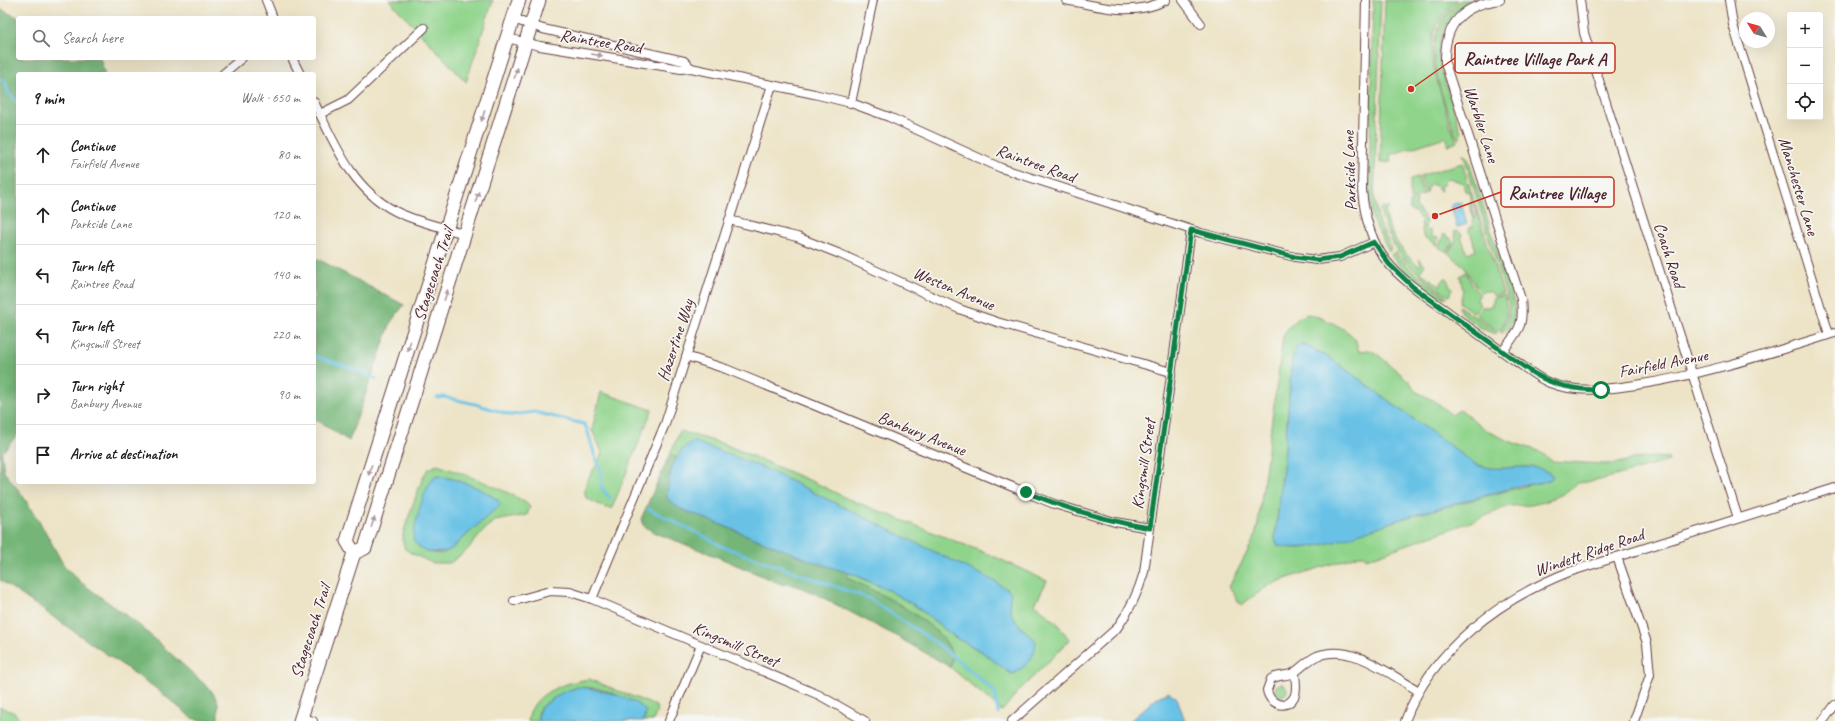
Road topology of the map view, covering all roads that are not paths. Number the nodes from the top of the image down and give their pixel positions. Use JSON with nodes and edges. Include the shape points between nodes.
{"nodes":[{"id":1,"x":266,"y":0,"type":"edge"},
{"id":2,"x":519,"y":0,"type":"edge"},
{"id":3,"x":539,"y":0,"type":"edge"},
{"id":4,"x":873,"y":0,"type":"edge"},
{"id":5,"x":1066,"y":0,"type":"edge"},
{"id":6,"x":1166,"y":0,"type":"edge"},
{"id":7,"x":1183,"y":0,"type":"edge"},
{"id":8,"x":1366,"y":0,"type":"edge"},
{"id":9,"x":1500,"y":0,"type":"edge"},
{"id":10,"x":1580,"y":0,"type":"edge"},
{"id":11,"x":1729,"y":0,"type":"edge"},
{"id":12,"x":272,"y":16,"type":"edge"},
{"id":13,"x":513,"y":19,"type":"junction"},
{"id":14,"x":1201,"y":24,"type":"dead end"},
{"id":15,"x":531,"y":25,"type":"junction"},
{"id":16,"x":424,"y":28,"type":"dead end"},
{"id":17,"x":507,"y":38,"type":"junction"},
{"id":18,"x":526,"y":43,"type":"junction"},
{"id":19,"x":240,"y":60,"type":"edge"},
{"id":20,"x":293,"y":60,"type":"edge"},
{"id":21,"x":691,"y":68,"type":"junction"},
{"id":22,"x":225,"y":72,"type":"edge"},
{"id":23,"x":299,"y":72,"type":"edge"},
{"id":24,"x":772,"y":85,"type":"junction"},
{"id":25,"x":851,"y":103,"type":"junction"},
{"id":26,"x":316,"y":106,"type":"edge"},
{"id":27,"x":320,"y":114,"type":"junction"},
{"id":28,"x":729,"y":220,"type":"junction"},
{"id":29,"x":447,"y":229,"type":"junction"},
{"id":30,"x":1191,"y":230,"type":"junction"},
{"id":31,"x":465,"y":234,"type":"junction"},
{"id":32,"x":1374,"y":242,"type":"junction"},
{"id":33,"x":1832,"y":334,"type":"edge"},
{"id":34,"x":1502,"y":351,"type":"junction"},
{"id":35,"x":686,"y":356,"type":"junction"},
{"id":36,"x":1171,"y":372,"type":"junction"},
{"id":37,"x":1692,"y":375,"type":"junction"},
{"id":38,"x":1835,"y":488,"type":"edge"},
{"id":39,"x":1738,"y":518,"type":"junction"},
{"id":40,"x":1150,"y":528,"type":"junction"},
{"id":41,"x":354,"y":553,"type":"junction"},
{"id":42,"x":1617,"y":557,"type":"junction"},
{"id":43,"x":592,"y":599,"type":"junction"},
{"id":44,"x":514,"y":601,"type":"dead end"},
{"id":45,"x":701,"y":645,"type":"junction"},
{"id":46,"x":1295,"y":672,"type":"junction"},
{"id":47,"x":1419,"y":691,"type":"junction"},
{"id":48,"x":1835,"y":705,"type":"edge"},
{"id":49,"x":305,"y":720,"type":"edge"},
{"id":50,"x":1633,"y":720,"type":"edge"},
{"id":51,"x":669,"y":721,"type":"edge"},
{"id":52,"x":866,"y":721,"type":"edge"},
{"id":53,"x":1012,"y":721,"type":"edge"},
{"id":54,"x":1405,"y":721,"type":"edge"},
{"id":55,"x":1823,"y":721,"type":"edge"}],
"edges":[{"from":1,"to":12,"type":"street"},
{"from":2,"to":13,"type":"main road","name":"Stagecoach Trail"},
{"from":3,"to":15,"type":"main road","name":"Stagecoach Trail"},
{"from":4,"to":25,"type":"street"},
{"from":5,"to":6,"type":"street","via":[[1112,10],[1139,9]]},
{"from":7,"to":14,"type":"street"},
{"from":8,"to":32,"type":"street","name":"Parkside Lane","via":[[1362,190],[1363,208]]},
{"from":9,"to":34,"type":"street","name":"Warbler Lane","via":[[1474,6],[1462,13],[1448,35],[1445,48],[1446,63],[1521,299],[1523,318],[1517,332]]},
{"from":10,"to":37,"type":"street","name":"Coach Road","via":[[1584,33]]},
{"from":11,"to":33,"type":"street","name":"Manchester Lane","via":[[1733,25]]},
{"from":13,"to":15,"type":"street","name":"Raintree Road"},
{"from":13,"to":17,"type":"main road","name":"Stagecoach Trail"},
{"from":15,"to":18,"type":"main road","name":"Stagecoach Trail"},
{"from":15,"to":21,"type":"street","name":"Raintree Road","via":[[684,61]]},
{"from":16,"to":27,"type":"street","via":[[348,100]]},
{"from":17,"to":18,"type":"street","name":"Raintree Road"},
{"from":17,"to":29,"type":"main road","name":"Stagecoach Trail","one_way":true},
{"from":18,"to":21,"type":"street","name":"Raintree Road","one_way":true,"via":[[681,69]]},
{"from":31,"to":18,"type":"main road","name":"Stagecoach Trail","one_way":true},
{"from":19,"to":22,"type":"street"},
{"from":20,"to":23,"type":"street"},
{"from":21,"to":24,"type":"street","name":"Raintree Road"},
{"from":24,"to":25,"type":"street","name":"Raintree Road"},
{"from":24,"to":28,"type":"street","name":"Hazertine Way"},
{"from":25,"to":30,"type":"street","name":"Raintree Road","via":[[889,117],[1001,168]]},
{"from":26,"to":27,"type":"street"},
{"from":27,"to":29,"type":"street","via":[[353,177],[377,200],[407,217]]},
{"from":28,"to":35,"type":"street","name":"Hazertine Way"},
{"from":28,"to":36,"type":"street","name":"Weston Avenue","via":[[797,237],[826,248],[959,309]]},
{"from":29,"to":31,"type":"street"},
{"from":29,"to":41,"type":"main road","name":"Stagecoach Trail","one_way":true,"via":[[347,541]]},
{"from":30,"to":32,"type":"street","name":"Raintree Road","via":[[1295,257],[1317,260],[1340,257]]},
{"from":30,"to":36,"type":"street","name":"Kingsmill Street"},
{"from":41,"to":31,"type":"main road","name":"Stagecoach Trail","one_way":true,"via":[[365,548]]},
{"from":32,"to":34,"type":"street","name":"Parkside Lane","via":[[1386,261],[1400,276]]},
{"from":33,"to":37,"type":"street","name":"Fairfield Avenue"},
{"from":34,"to":37,"type":"street","name":"Fairfield Avenue","via":[[1548,382],[1565,388],[1601,390]]},
{"from":35,"to":40,"type":"street","name":"Banbury Avenue","via":[[726,369],[1054,504],[1114,522]]},
{"from":35,"to":43,"type":"street","name":"Hazertine Way","via":[[655,449]]},
{"from":36,"to":40,"type":"street","name":"Kingsmill Street"},
{"from":37,"to":39,"type":"street","name":"Coach Road"},
{"from":38,"to":39,"type":"street","name":"Windett Ridge Road"},
{"from":39,"to":42,"type":"street","name":"Windett Ridge Road"},
{"from":40,"to":53,"type":"street","name":"Kingsmill Street","via":[[1144,572],[1130,611],[1117,628]]},
{"from":41,"to":49,"type":"main road","name":"Stagecoach Trail"},
{"from":42,"to":47,"type":"street","name":"Windett Ridge Road","via":[[1544,582],[1496,610],[1457,643]]},
{"from":42,"to":50,"type":"street","via":[[1647,643],[1650,674]]},
{"from":43,"to":44,"type":"street","name":"Kingsmill Street","via":[[570,592],[550,591]]},
{"from":43,"to":45,"type":"street","name":"Kingsmill Street"},
{"from":45,"to":51,"type":"street"},
{"from":45,"to":52,"type":"street","name":"Kingsmill Street","via":[[819,695]]},
{"from":46,"to":46,"type":"street","via":[[1279,675],[1270,680],[1267,690],[1272,701],[1280,704],[1292,700],[1296,692]]},
{"from":46,"to":47,"type":"street","via":[[1317,656],[1328,653],[1350,654]]},
{"from":47,"to":54,"type":"street","name":"Windett Ridge Road"},
{"from":48,"to":55,"type":"street"}]}
